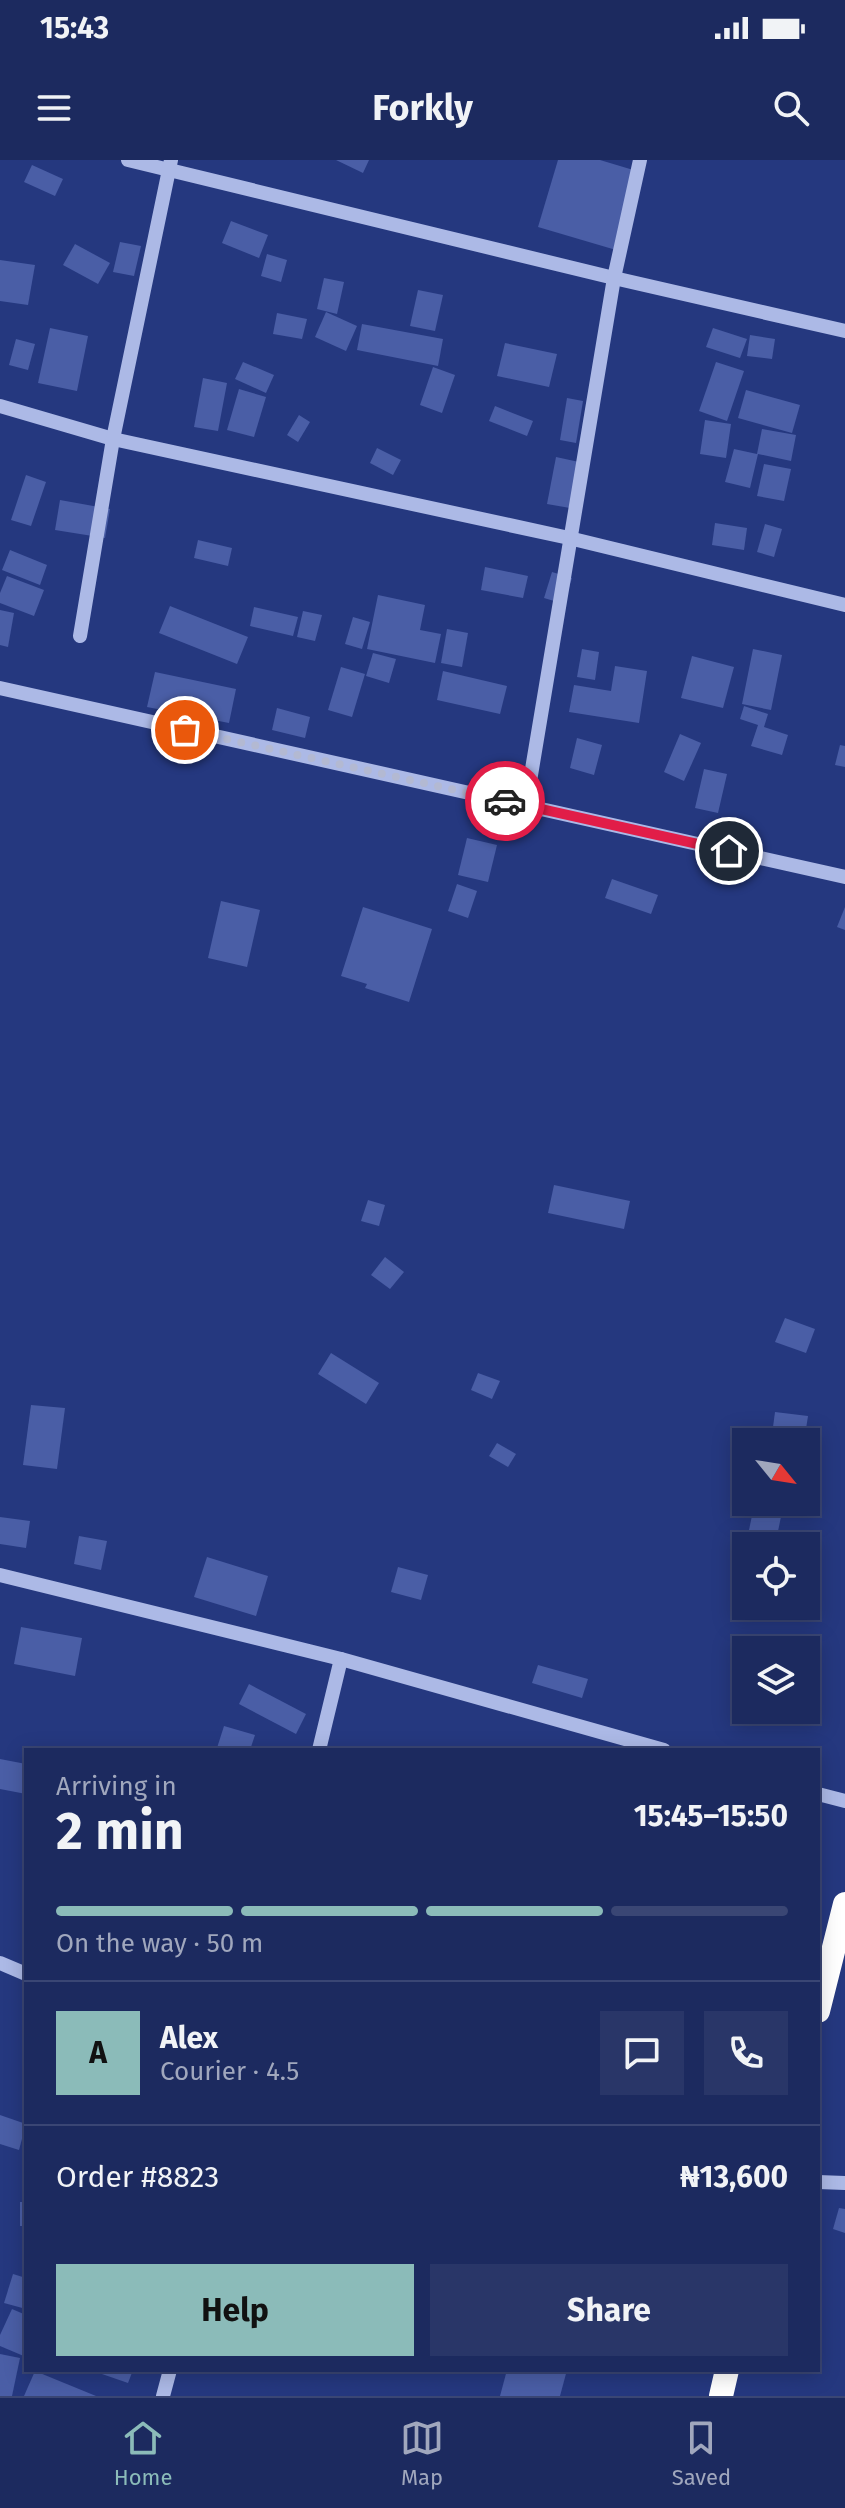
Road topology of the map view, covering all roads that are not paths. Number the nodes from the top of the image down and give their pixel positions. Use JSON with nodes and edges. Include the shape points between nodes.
{"nodes":[{"id":1,"x":128,"y":160,"type":"edge"},
{"id":2,"x":640,"y":160,"type":"edge"},
{"id":3,"x":170,"y":166,"type":"edge"},
{"id":4,"x":614,"y":278,"type":"junction"},
{"id":5,"x":845,"y":331,"type":"edge"},
{"id":6,"x":0,"y":406,"type":"edge"},
{"id":7,"x":113,"y":439,"type":"junction"},
{"id":8,"x":569,"y":538,"type":"junction"},
{"id":9,"x":845,"y":605,"type":"edge"},
{"id":10,"x":80,"y":636,"type":"dead end"},
{"id":11,"x":0,"y":688,"type":"edge"},
{"id":12,"x":526,"y":805,"type":"junction"},
{"id":13,"x":845,"y":877,"type":"edge"},
{"id":14,"x":0,"y":1575,"type":"edge"},
{"id":15,"x":341,"y":1659,"type":"junction"},
{"id":16,"x":319,"y":1748,"type":"edge"},
{"id":17,"x":657,"y":1748,"type":"edge"},
{"id":18,"x":820,"y":1795,"type":"edge"},
{"id":19,"x":845,"y":1801,"type":"edge"},
{"id":20,"x":845,"y":1904,"type":"edge"},
{"id":21,"x":0,"y":1963,"type":"edge"},
{"id":22,"x":24,"y":1973,"type":"edge"},
{"id":23,"x":820,"y":2003,"type":"edge"},
{"id":24,"x":820,"y":2182,"type":"edge"},
{"id":25,"x":845,"y":2183,"type":"edge"},
{"id":26,"x":169,"y":2372,"type":"edge"},
{"id":27,"x":727,"y":2372,"type":"edge"},
{"id":28,"x":163,"y":2396,"type":"edge"},
{"id":29,"x":721,"y":2396,"type":"edge"}],
"edges":[{"from":1,"to":3,"type":"street"},
{"from":2,"to":4,"type":"street"},
{"from":3,"to":4,"type":"street"},
{"from":3,"to":7,"type":"street"},
{"from":4,"to":5,"type":"street"},
{"from":4,"to":8,"type":"street"},
{"from":6,"to":7,"type":"street"},
{"from":7,"to":8,"type":"street"},
{"from":7,"to":10,"type":"street"},
{"from":8,"to":9,"type":"street"},
{"from":8,"to":12,"type":"street"},
{"from":11,"to":12,"type":"street"},
{"from":12,"to":13,"type":"street"},
{"from":14,"to":15,"type":"street"},
{"from":15,"to":16,"type":"street"},
{"from":15,"to":17,"type":"street"},
{"from":18,"to":19,"type":"street"},
{"from":20,"to":23,"type":"highway"},
{"from":21,"to":22,"type":"street"},
{"from":24,"to":25,"type":"street"},
{"from":26,"to":28,"type":"street"},
{"from":27,"to":29,"type":"highway"}]}
